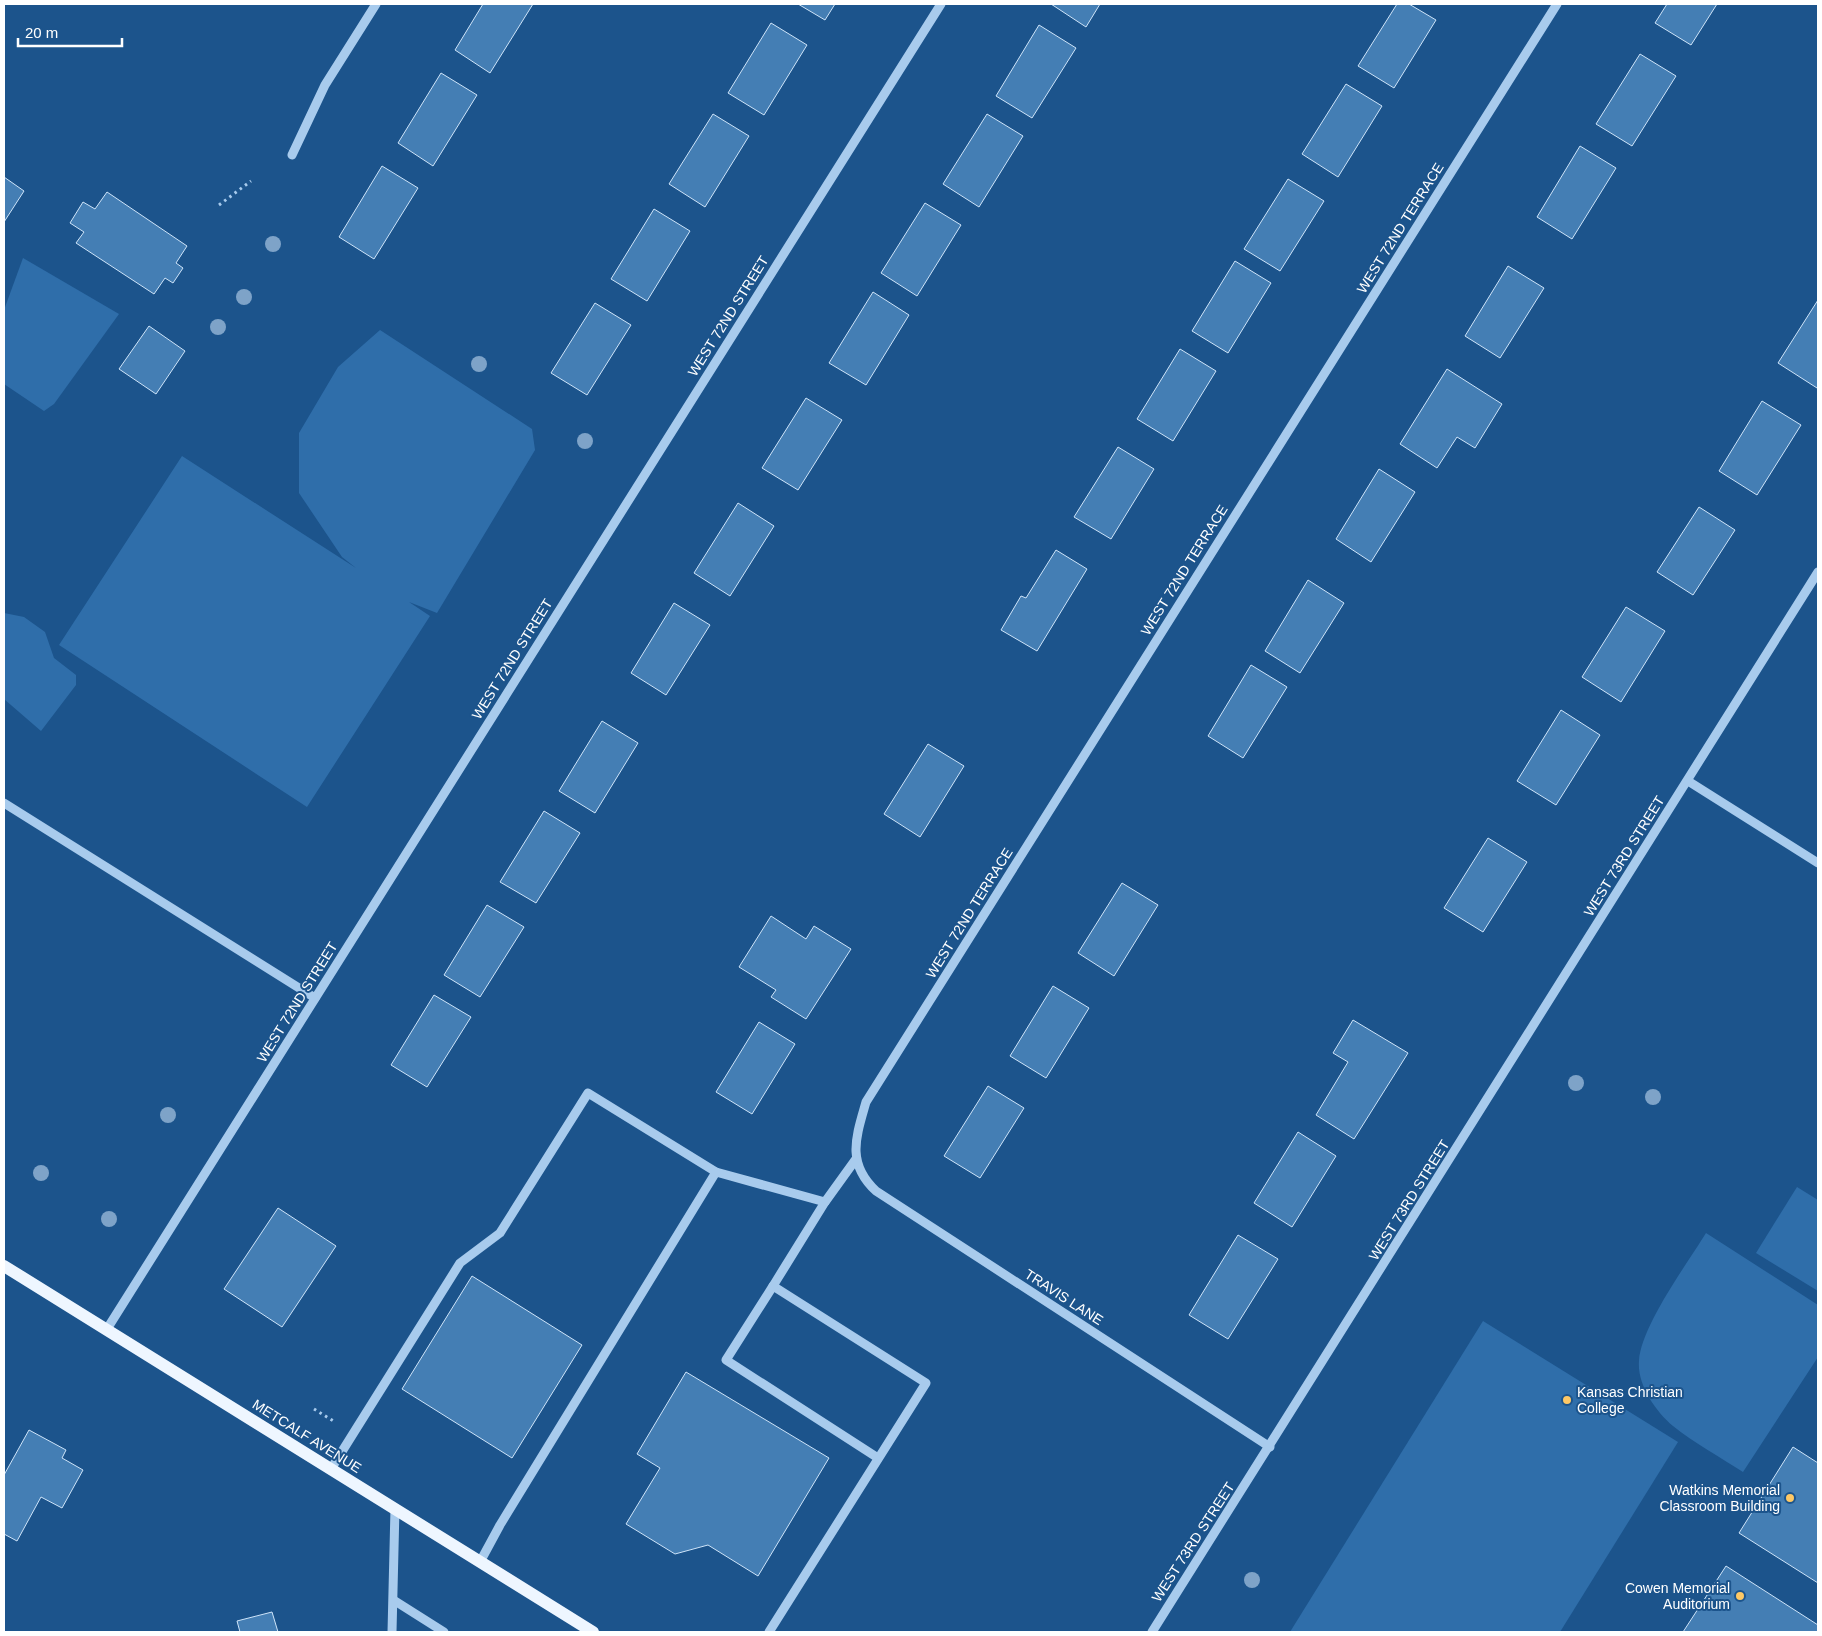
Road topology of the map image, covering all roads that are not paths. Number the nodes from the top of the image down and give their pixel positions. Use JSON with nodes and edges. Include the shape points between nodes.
{"nodes":[{"id":1,"x":376,"y":4,"type":"edge"},
{"id":2,"x":941,"y":4,"type":"edge"},
{"id":3,"x":1557,"y":4,"type":"edge"},
{"id":4,"x":292,"y":156,"type":"dead end"},
{"id":5,"x":1818,"y":572,"type":"edge"},
{"id":6,"x":1688,"y":781,"type":"junction"},
{"id":7,"x":4,"y":803,"type":"edge"},
{"id":8,"x":1818,"y":862,"type":"edge"},
{"id":9,"x":315,"y":998,"type":"junction"},
{"id":10,"x":856,"y":1159,"type":"junction"},
{"id":11,"x":716,"y":1172,"type":"junction"},
{"id":12,"x":825,"y":1202,"type":"junction"},
{"id":13,"x":4,"y":1266,"type":"edge"},
{"id":14,"x":773,"y":1286,"type":"junction"},
{"id":15,"x":107,"y":1329,"type":"junction"},
{"id":16,"x":1270,"y":1447,"type":"junction"},
{"id":17,"x":878,"y":1458,"type":"junction"},
{"id":18,"x":331,"y":1469,"type":"junction"},
{"id":19,"x":395,"y":1508,"type":"junction"},
{"id":20,"x":480,"y":1562,"type":"junction"},
{"id":21,"x":394,"y":1601,"type":"junction"},
{"id":22,"x":392,"y":1632,"type":"edge"},
{"id":23,"x":444,"y":1632,"type":"edge"},
{"id":24,"x":593,"y":1632,"type":"edge"},
{"id":25,"x":769,"y":1632,"type":"edge"},
{"id":26,"x":1152,"y":1632,"type":"edge"}],
"edges":[{"from":1,"to":4,"type":"street","via":[[325,85]]},
{"from":2,"to":9,"type":"street","name":"WEST 72ND STREET"},
{"from":3,"to":10,"type":"street","name":"WEST 72ND TERRACE","via":[[866,1102],[855,1141]]},
{"from":5,"to":6,"type":"street","name":"WEST 73RD STREET"},
{"from":6,"to":8,"type":"street"},
{"from":6,"to":16,"type":"street","name":"WEST 73RD STREET"},
{"from":7,"to":9,"type":"street"},
{"from":9,"to":15,"type":"street","name":"WEST 72ND STREET"},
{"from":10,"to":12,"type":"street"},
{"from":10,"to":16,"type":"street","name":"TRAVIS LANE","via":[[863,1180],[896,1206]]},
{"from":11,"to":12,"type":"street"},
{"from":11,"to":18,"type":"street","via":[[588,1093],[500,1233],[460,1263]]},
{"from":11,"to":20,"type":"street"},
{"from":12,"to":14,"type":"street"},
{"from":13,"to":15,"type":"main road","name":"METCALF AVENUE"},
{"from":14,"to":17,"type":"street","via":[[726,1360]]},
{"from":14,"to":17,"type":"street","via":[[926,1383]]},
{"from":15,"to":18,"type":"main road","name":"METCALF AVENUE"},
{"from":16,"to":26,"type":"street","name":"WEST 73RD STREET"},
{"from":17,"to":25,"type":"street"},
{"from":18,"to":19,"type":"main road","name":"METCALF AVENUE"},
{"from":19,"to":20,"type":"main road","name":"METCALF AVENUE"},
{"from":19,"to":21,"type":"street"},
{"from":20,"to":24,"type":"main road","name":"METCALF AVENUE"},
{"from":21,"to":22,"type":"street"},
{"from":21,"to":23,"type":"street"}]}
